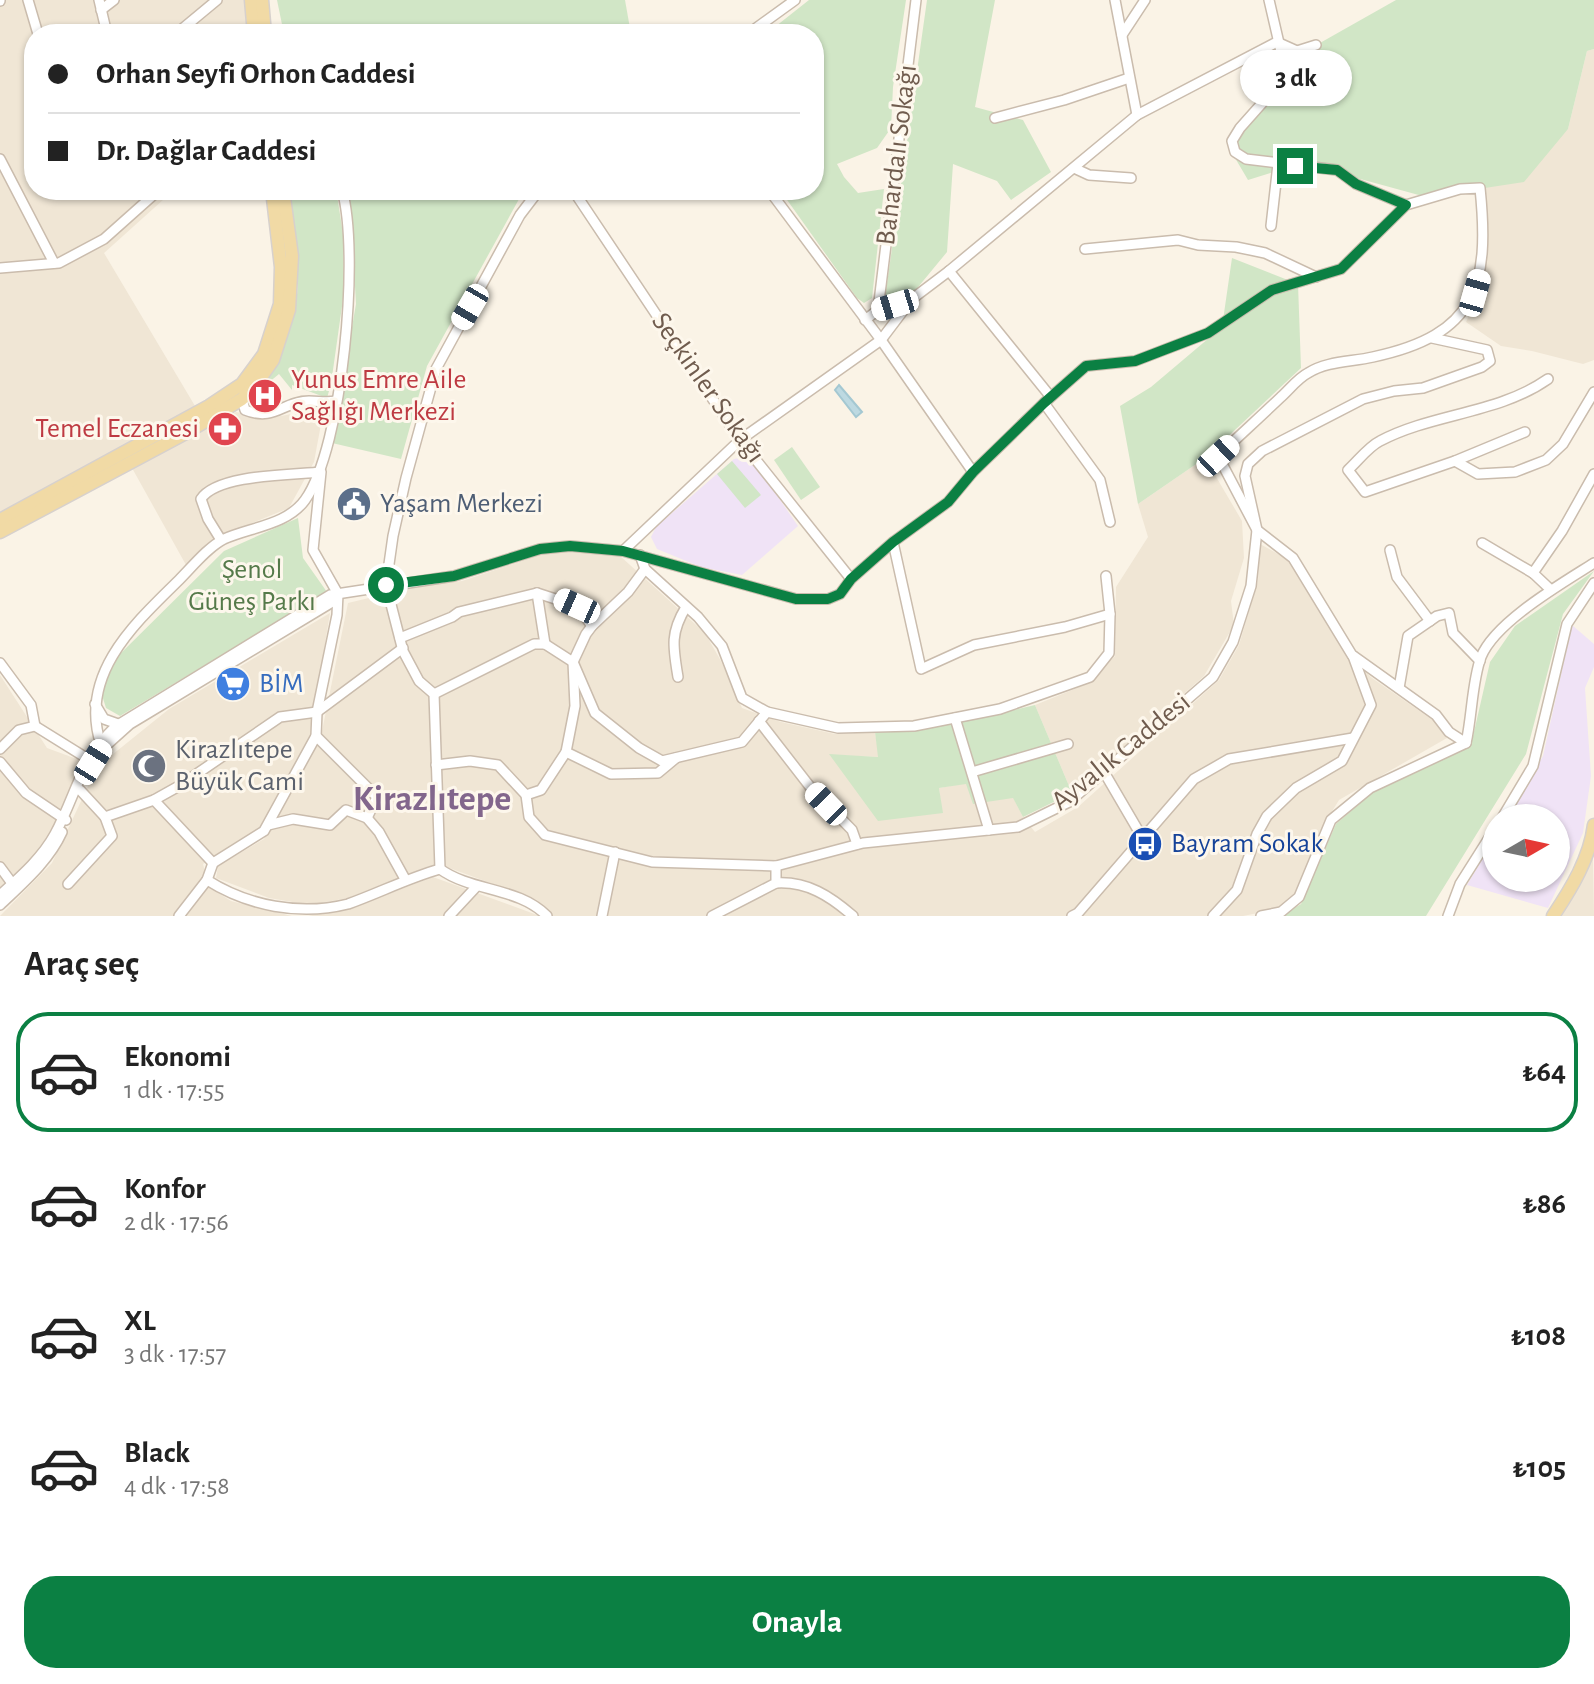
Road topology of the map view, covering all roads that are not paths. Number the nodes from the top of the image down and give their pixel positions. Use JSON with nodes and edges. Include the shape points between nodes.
{"nodes":[{"id":1,"x":28,"y":0,"type":"edge"},
{"id":2,"x":114,"y":0,"type":"edge"},
{"id":3,"x":217,"y":0,"type":"edge"},
{"id":4,"x":251,"y":0,"type":"edge"},
{"id":5,"x":262,"y":0,"type":"edge"},
{"id":6,"x":269,"y":0,"type":"edge"},
{"id":7,"x":795,"y":0,"type":"edge"},
{"id":8,"x":916,"y":0,"type":"edge"},
{"id":9,"x":1115,"y":0,"type":"edge"},
{"id":10,"x":1145,"y":0,"type":"edge"},
{"id":11,"x":1269,"y":0,"type":"edge"},
{"id":12,"x":100,"y":5,"type":"edge"},
{"id":13,"x":35,"y":24,"type":"edge"},
{"id":14,"x":188,"y":24,"type":"edge"},
{"id":15,"x":258,"y":24,"type":"edge"},
{"id":16,"x":261,"y":24,"type":"edge"},
{"id":17,"x":263,"y":24,"type":"edge"},
{"id":18,"x":762,"y":24,"type":"edge"},
{"id":19,"x":1122,"y":35,"type":"junction"},
{"id":20,"x":1277,"y":42,"type":"junction"},
{"id":21,"x":1316,"y":45,"type":"dead end"},
{"id":22,"x":1129,"y":78,"type":"junction"},
{"id":23,"x":1137,"y":115,"type":"junction"},
{"id":24,"x":995,"y":118,"type":"dead end"},
{"id":25,"x":0,"y":159,"type":"edge"},
{"id":26,"x":1278,"y":164,"type":"junction"},
{"id":27,"x":1074,"y":168,"type":"junction"},
{"id":28,"x":1131,"y":178,"type":"dead end"},
{"id":29,"x":142,"y":200,"type":"edge"},
{"id":30,"x":273,"y":200,"type":"edge"},
{"id":31,"x":284,"y":200,"type":"edge"},
{"id":32,"x":344,"y":200,"type":"edge"},
{"id":33,"x":531,"y":200,"type":"edge"},
{"id":34,"x":580,"y":200,"type":"edge"},
{"id":35,"x":776,"y":200,"type":"edge"},
{"id":36,"x":1406,"y":205,"type":"junction"},
{"id":37,"x":1271,"y":226,"type":"dead end"},
{"id":38,"x":1085,"y":249,"type":"dead end"},
{"id":39,"x":54,"y":263,"type":"junction"},
{"id":40,"x":0,"y":268,"type":"edge"},
{"id":41,"x":949,"y":271,"type":"junction"},
{"id":42,"x":1316,"y":277,"type":"junction"},
{"id":43,"x":912,"y":299,"type":"junction"},
{"id":44,"x":878,"y":310,"type":"junction"},
{"id":45,"x":865,"y":320,"type":"junction"},
{"id":46,"x":1432,"y":338,"type":"junction"},
{"id":47,"x":881,"y":340,"type":"junction"},
{"id":48,"x":1548,"y":379,"type":"dead end"},
{"id":49,"x":1594,"y":392,"type":"edge"},
{"id":50,"x":237,"y":395,"type":"junction"},
{"id":51,"x":1047,"y":400,"type":"junction"},
{"id":52,"x":336,"y":401,"type":"junction"},
{"id":53,"x":1525,"y":432,"type":"dead end"},
{"id":54,"x":740,"y":440,"type":"junction"},
{"id":55,"x":1455,"y":461,"type":"junction"},
{"id":56,"x":321,"y":472,"type":"junction"},
{"id":57,"x":973,"y":472,"type":"junction"},
{"id":58,"x":1593,"y":479,"type":"edge"},
{"id":59,"x":0,"y":520,"type":"edge"},
{"id":60,"x":1110,"y":522,"type":"dead end"},
{"id":61,"x":1257,"y":530,"type":"junction"},
{"id":62,"x":0,"y":532,"type":"edge"},
{"id":63,"x":221,"y":540,"type":"junction"},
{"id":64,"x":893,"y":542,"type":"junction"},
{"id":65,"x":1482,"y":543,"type":"dead end"},
{"id":66,"x":1390,"y":550,"type":"dead end"},
{"id":67,"x":623,"y":551,"type":"junction"},
{"id":68,"x":640,"y":555,"type":"junction"},
{"id":69,"x":1594,"y":563,"type":"edge"},
{"id":70,"x":645,"y":569,"type":"junction"},
{"id":71,"x":1533,"y":573,"type":"junction"},
{"id":72,"x":1106,"y":576,"type":"dead end"},
{"id":73,"x":851,"y":579,"type":"junction"},
{"id":74,"x":1594,"y":583,"type":"edge"},
{"id":75,"x":386,"y":585,"type":"junction"},
{"id":76,"x":1551,"y":590,"type":"junction"},
{"id":77,"x":537,"y":593,"type":"junction"},
{"id":78,"x":338,"y":594,"type":"junction"},
{"id":79,"x":686,"y":607,"type":"junction"},
{"id":80,"x":1110,"y":614,"type":"junction"},
{"id":81,"x":1430,"y":621,"type":"junction"},
{"id":82,"x":592,"y":626,"type":"junction"},
{"id":83,"x":402,"y":643,"type":"junction"},
{"id":84,"x":545,"y":644,"type":"junction"},
{"id":85,"x":1352,"y":655,"type":"junction"},
{"id":86,"x":1480,"y":661,"type":"junction"},
{"id":87,"x":573,"y":662,"type":"junction"},
{"id":88,"x":0,"y":663,"type":"edge"},
{"id":89,"x":678,"y":677,"type":"dead end"},
{"id":90,"x":1399,"y":688,"type":"junction"},
{"id":91,"x":434,"y":694,"type":"junction"},
{"id":92,"x":95,"y":703,"type":"junction"},
{"id":93,"x":317,"y":712,"type":"junction"},
{"id":94,"x":767,"y":712,"type":"junction"},
{"id":95,"x":955,"y":718,"type":"junction"},
{"id":96,"x":759,"y":721,"type":"junction"},
{"id":97,"x":118,"y":724,"type":"junction"},
{"id":98,"x":35,"y":726,"type":"junction"},
{"id":99,"x":316,"y":736,"type":"junction"},
{"id":100,"x":1353,"y":738,"type":"junction"},
{"id":101,"x":1466,"y":743,"type":"junction"},
{"id":102,"x":101,"y":744,"type":"junction"},
{"id":103,"x":1068,"y":744,"type":"dead end"},
{"id":104,"x":0,"y":749,"type":"edge"},
{"id":105,"x":566,"y":752,"type":"junction"},
{"id":106,"x":678,"y":757,"type":"junction"},
{"id":107,"x":90,"y":760,"type":"junction"},
{"id":108,"x":0,"y":762,"type":"edge"},
{"id":109,"x":436,"y":765,"type":"junction"},
{"id":110,"x":972,"y":772,"type":"junction"},
{"id":111,"x":1104,"y":772,"type":"junction"},
{"id":112,"x":80,"y":790,"type":"junction"},
{"id":113,"x":526,"y":795,"type":"junction"},
{"id":114,"x":154,"y":800,"type":"junction"},
{"id":115,"x":1510,"y":804,"type":"edge"},
{"id":116,"x":105,"y":817,"type":"junction"},
{"id":117,"x":367,"y":818,"type":"junction"},
{"id":118,"x":65,"y":819,"type":"junction"},
{"id":119,"x":268,"y":825,"type":"junction"},
{"id":120,"x":1594,"y":825,"type":"edge"},
{"id":121,"x":989,"y":830,"type":"junction"},
{"id":122,"x":1142,"y":837,"type":"junction"},
{"id":123,"x":857,"y":844,"type":"junction"},
{"id":124,"x":1482,"y":849,"type":"edge"},
{"id":125,"x":615,"y":852,"type":"junction"},
{"id":126,"x":213,"y":863,"type":"junction"},
{"id":127,"x":776,"y":866,"type":"junction"},
{"id":128,"x":0,"y":867,"type":"edge"},
{"id":129,"x":440,"y":869,"type":"junction"},
{"id":130,"x":405,"y":879,"type":"junction"},
{"id":131,"x":207,"y":880,"type":"junction"},
{"id":132,"x":776,"y":883,"type":"junction"},
{"id":133,"x":68,"y":884,"type":"dead end"},
{"id":134,"x":14,"y":886,"type":"junction"},
{"id":135,"x":477,"y":886,"type":"junction"},
{"id":136,"x":0,"y":895,"type":"edge"},
{"id":137,"x":352,"y":901,"type":"junction"},
{"id":138,"x":0,"y":905,"type":"edge"},
{"id":139,"x":179,"y":916,"type":"edge"},
{"id":140,"x":340,"y":916,"type":"edge"},
{"id":141,"x":449,"y":916,"type":"edge"},
{"id":142,"x":547,"y":916,"type":"edge"},
{"id":143,"x":602,"y":916,"type":"edge"},
{"id":144,"x":712,"y":916,"type":"edge"},
{"id":145,"x":853,"y":916,"type":"edge"},
{"id":146,"x":1072,"y":916,"type":"edge"},
{"id":147,"x":1213,"y":916,"type":"edge"},
{"id":148,"x":1261,"y":916,"type":"edge"},
{"id":149,"x":1448,"y":916,"type":"edge"},
{"id":150,"x":1553,"y":916,"type":"edge"}],
"edges":[{"from":1,"to":13,"type":"street"},
{"from":2,"to":12,"type":"street"},
{"from":3,"to":14,"type":"street"},
{"from":4,"to":15,"type":"main road"},
{"from":5,"to":16,"type":"main road"},
{"from":6,"to":17,"type":"street"},
{"from":7,"to":18,"type":"street"},
{"from":8,"to":44,"type":"street","name":"Bahardalı Sokağı"},
{"from":9,"to":19,"type":"street"},
{"from":10,"to":19,"type":"street"},
{"from":11,"to":20,"type":"street"},
{"from":19,"to":22,"type":"street"},
{"from":20,"to":21,"type":"street","via":[[1297,51]]},
{"from":20,"to":23,"type":"street"},
{"from":20,"to":26,"type":"street","via":[[1285,69],[1281,82],[1232,141],[1235,152],[1246,159]]},
{"from":22,"to":23,"type":"street"},
{"from":22,"to":24,"type":"street"},
{"from":23,"to":27,"type":"street"},
{"from":25,"to":39,"type":"street"},
{"from":26,"to":36,"type":"street","via":[[1337,170]]},
{"from":26,"to":37,"type":"street"},
{"from":27,"to":28,"type":"street","via":[[1089,175]]},
{"from":27,"to":41,"type":"street"},
{"from":29,"to":39,"type":"street","via":[[104,239]]},
{"from":30,"to":50,"type":"main road","via":[[280,304],[264,354]]},
{"from":31,"to":50,"type":"main road","via":[[292,256],[289,310],[273,360],[259,380]]},
{"from":32,"to":52,"type":"street","via":[[350,279]]},
{"from":33,"to":75,"type":"street","via":[[436,369],[406,478]]},
{"from":34,"to":54,"type":"street","name":"Seçkinler Sokağı"},
{"from":35,"to":45,"type":"street"},
{"from":36,"to":42,"type":"street","via":[[1341,269]]},
{"from":36,"to":46,"type":"street","via":[[1480,188],[1484,227],[1475,293],[1464,312]]},
{"from":38,"to":42,"type":"street","via":[[1178,240],[1236,247],[1265,253]]},
{"from":39,"to":40,"type":"street"},
{"from":41,"to":43,"type":"street"},
{"from":41,"to":51,"type":"street"},
{"from":42,"to":51,"type":"street","via":[[1272,290],[1208,333],[1135,361],[1086,366]]},
{"from":43,"to":44,"type":"street"},
{"from":43,"to":47,"type":"street"},
{"from":44,"to":45,"type":"street"},
{"from":45,"to":47,"type":"street"},
{"from":46,"to":61,"type":"street","via":[[1307,373],[1218,456]]},
{"from":46,"to":61,"type":"street","name":"Ayvalık Caddesi","via":[[1480,347],[1490,361],[1423,388],[1363,399],[1262,451],[1248,464],[1245,476]]},
{"from":47,"to":54,"type":"street"},
{"from":47,"to":57,"type":"street"},
{"from":48,"to":55,"type":"street","via":[[1500,403],[1377,442],[1348,470],[1365,492]]},
{"from":49,"to":55,"type":"street","via":[[1563,444],[1546,460],[1515,472],[1478,474]]},
{"from":50,"to":52,"type":"street","via":[[245,410],[264,415],[299,403]]},
{"from":50,"to":59,"type":"main road"},
{"from":50,"to":62,"type":"main road","via":[[184,434]]},
{"from":51,"to":57,"type":"street"},
{"from":51,"to":60,"type":"street","via":[[1100,480]]},
{"from":52,"to":56,"type":"street"},
{"from":53,"to":55,"type":"street"},
{"from":54,"to":67,"type":"street"},
{"from":54,"to":73,"type":"street","name":"Seçkinler Sokağı"},
{"from":56,"to":63,"type":"street","via":[[304,502],[289,515]]},
{"from":56,"to":63,"type":"street","via":[[224,483],[204,494],[203,507]]},
{"from":56,"to":78,"type":"street","via":[[313,550]]},
{"from":57,"to":64,"type":"street","via":[[948,502]]},
{"from":58,"to":71,"type":"street"},
{"from":61,"to":85,"type":"street","via":[[1293,558]]},
{"from":61,"to":111,"type":"street","name":"Ayvalık Caddesi","via":[[1251,586],[1233,642],[1213,677]]},
{"from":63,"to":92,"type":"street","via":[[132,627],[100,680]]},
{"from":64,"to":73,"type":"street"},
{"from":64,"to":80,"type":"street","via":[[921,669],[974,645]]},
{"from":65,"to":71,"type":"street"},
{"from":66,"to":81,"type":"street","via":[[1397,577]]},
{"from":67,"to":68,"type":"street"},
{"from":67,"to":75,"type":"street","via":[[554,547],[454,576]]},
{"from":68,"to":70,"type":"street"},
{"from":68,"to":73,"type":"street","via":[[796,599],[828,599],[840,594]]},
{"from":69,"to":76,"type":"street"},
{"from":70,"to":79,"type":"street"},
{"from":70,"to":82,"type":"street"},
{"from":71,"to":76,"type":"street"},
{"from":72,"to":80,"type":"street"},
{"from":74,"to":115,"type":"street","via":[[1567,624],[1533,766]]},
{"from":75,"to":78,"type":"street"},
{"from":75,"to":83,"type":"street"},
{"from":76,"to":86,"type":"street","via":[[1490,639]]},
{"from":77,"to":82,"type":"street","via":[[577,606]]},
{"from":77,"to":83,"type":"street","via":[[459,612]]},
{"from":77,"to":84,"type":"street"},
{"from":78,"to":93,"type":"street"},
{"from":78,"to":97,"type":"street"},
{"from":78,"to":102,"type":"street"},
{"from":79,"to":89,"type":"street","via":[[673,637]]},
{"from":79,"to":94,"type":"street","via":[[722,646],[742,698]]},
{"from":80,"to":95,"type":"street","via":[[1109,653],[1090,677],[1000,709]]},
{"from":81,"to":86,"type":"street","via":[[1449,613],[1453,633]]},
{"from":81,"to":90,"type":"street","via":[[1408,636]]},
{"from":82,"to":87,"type":"street"},
{"from":83,"to":91,"type":"street","via":[[419,681]]},
{"from":83,"to":93,"type":"street"},
{"from":84,"to":87,"type":"street"},
{"from":84,"to":91,"type":"street","via":[[534,644]]},
{"from":85,"to":90,"type":"street"},
{"from":85,"to":100,"type":"street","via":[[1371,705]]},
{"from":86,"to":101,"type":"street"},
{"from":87,"to":105,"type":"street","via":[[575,706]]},
{"from":87,"to":106,"type":"street","via":[[595,713],[662,761]]},
{"from":88,"to":98,"type":"street","via":[[31,705]]},
{"from":90,"to":101,"type":"street"},
{"from":91,"to":109,"type":"street"},
{"from":92,"to":97,"type":"street","via":[[104,719]]},
{"from":92,"to":102,"type":"street"},
{"from":93,"to":99,"type":"street"},
{"from":93,"to":114,"type":"street","via":[[280,717]]},
{"from":94,"to":95,"type":"street","via":[[838,728],[914,726]]},
{"from":94,"to":96,"type":"street"},
{"from":95,"to":110,"type":"street"},
{"from":96,"to":106,"type":"street","via":[[742,742]]},
{"from":96,"to":123,"type":"street","via":[[852,830]]},
{"from":97,"to":102,"type":"street"},
{"from":98,"to":104,"type":"street","via":[[19,730]]},
{"from":98,"to":107,"type":"street"},
{"from":99,"to":117,"type":"street","via":[[377,797]]},
{"from":99,"to":119,"type":"street"},
{"from":100,"to":122,"type":"street","via":[[1229,759],[1194,779]]},
{"from":100,"to":147,"type":"street","via":[[1342,761],[1296,788],[1267,816],[1237,890]]},
{"from":101,"to":148,"type":"street","via":[[1370,788],[1331,820],[1299,897],[1281,912]]},
{"from":102,"to":107,"type":"street"},
{"from":103,"to":110,"type":"street"},
{"from":105,"to":106,"type":"street","via":[[611,774],[658,773]]},
{"from":105,"to":113,"type":"street","via":[[541,790]]},
{"from":107,"to":112,"type":"street"},
{"from":107,"to":118,"type":"street"},
{"from":108,"to":118,"type":"street","via":[[26,793]]},
{"from":109,"to":113,"type":"street","via":[[498,765]]},
{"from":109,"to":129,"type":"street"},
{"from":110,"to":121,"type":"street"},
{"from":111,"to":121,"type":"street","name":"Ayvalık Caddesi","via":[[1069,802],[1018,827]]},
{"from":111,"to":122,"type":"street"},
{"from":112,"to":116,"type":"street"},
{"from":112,"to":118,"type":"street"},
{"from":113,"to":125,"type":"street","name":"Ayvalık Caddesi","via":[[529,817],[545,835]]},
{"from":114,"to":116,"type":"street"},
{"from":114,"to":126,"type":"street"},
{"from":116,"to":133,"type":"street","via":[[112,836]]},
{"from":117,"to":119,"type":"street","via":[[346,810],[330,825],[293,819]]},
{"from":117,"to":130,"type":"street"},
{"from":118,"to":134,"type":"street","via":[[56,846]]},
{"from":119,"to":126,"type":"street"},
{"from":120,"to":150,"type":"main road","via":[[1570,890]]},
{"from":121,"to":123,"type":"street","name":"Ayvalık Caddesi"},
{"from":122,"to":146,"type":"street"},
{"from":123,"to":127,"type":"street","name":"Ayvalık Caddesi"},
{"from":124,"to":149,"type":"street"},
{"from":125,"to":127,"type":"street","name":"Ayvalık Caddesi","via":[[652,862]]},
{"from":125,"to":143,"type":"street"},
{"from":126,"to":131,"type":"street"},
{"from":127,"to":132,"type":"street"},
{"from":128,"to":134,"type":"street"},
{"from":129,"to":130,"type":"street"},
{"from":129,"to":135,"type":"street"},
{"from":130,"to":137,"type":"street"},
{"from":131,"to":137,"type":"street","via":[[235,898],[298,912]]},
{"from":131,"to":139,"type":"street"},
{"from":132,"to":144,"type":"street"},
{"from":132,"to":145,"type":"street","via":[[816,889]]},
{"from":134,"to":136,"type":"street"},
{"from":134,"to":138,"type":"street"},
{"from":135,"to":141,"type":"street"},
{"from":135,"to":142,"type":"street","via":[[535,904]]},
{"from":137,"to":140,"type":"street"}]}
